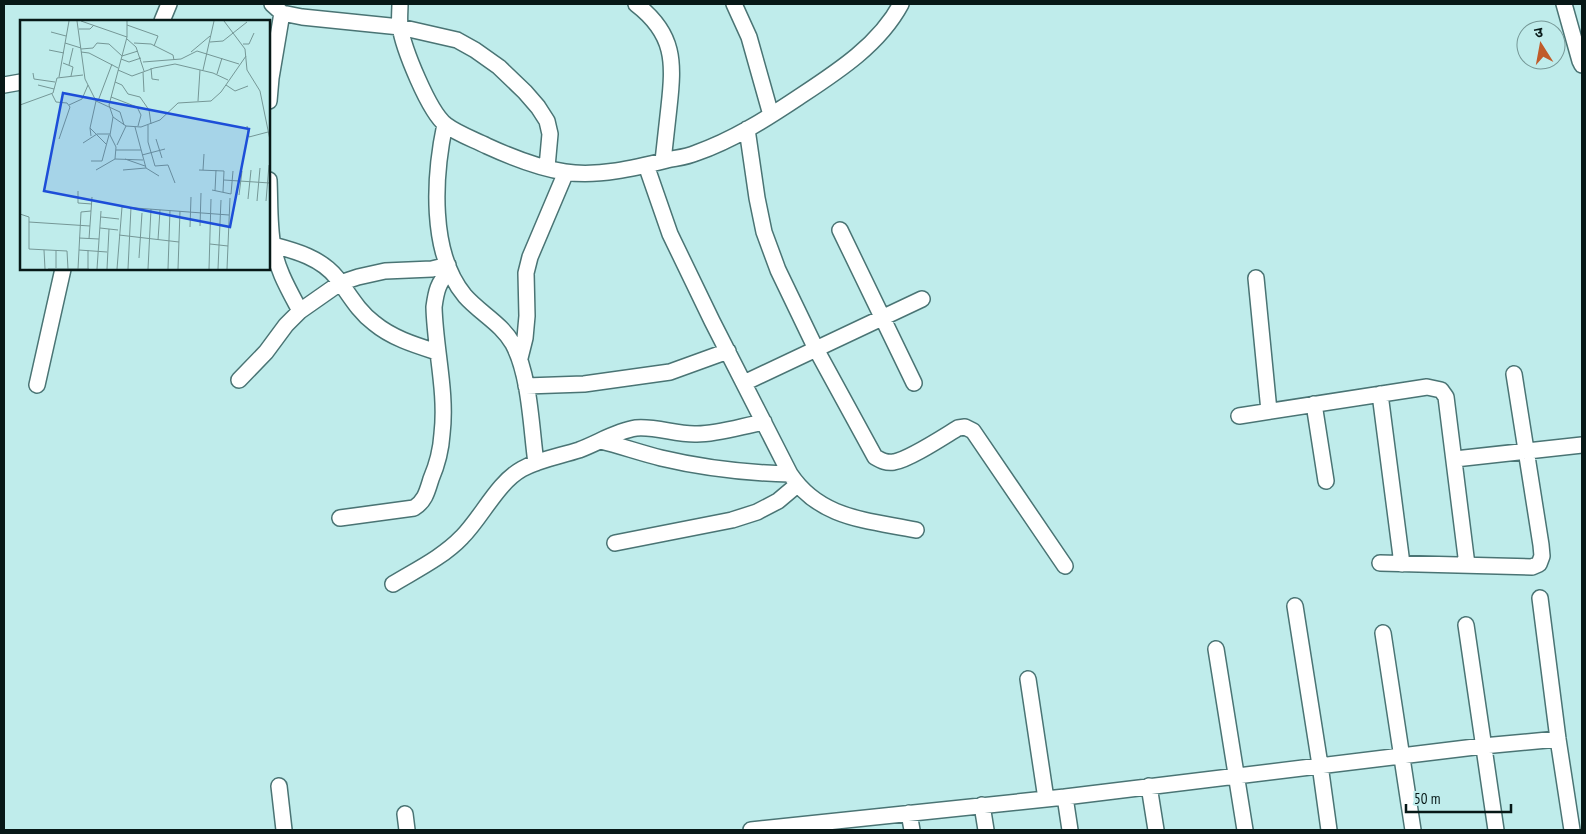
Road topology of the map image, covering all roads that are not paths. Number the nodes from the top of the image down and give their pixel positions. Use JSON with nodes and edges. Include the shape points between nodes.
{"nodes":[{"id":1,"x":169,"y":4,"type":"edge"},
{"id":2,"x":400,"y":4,"type":"edge"},
{"id":3,"x":636,"y":4,"type":"edge"},
{"id":4,"x":734,"y":4,"type":"edge"},
{"id":5,"x":901,"y":4,"type":"edge"},
{"id":6,"x":1564,"y":4,"type":"edge"},
{"id":7,"x":277,"y":9,"type":"edge"},
{"id":8,"x":303,"y":10,"type":"edge"},
{"id":9,"x":162,"y":20,"type":"edge"},
{"id":10,"x":400,"y":27,"type":"junction"},
{"id":11,"x":1582,"y":65,"type":"edge"},
{"id":12,"x":20,"y":82,"type":"edge"},
{"id":13,"x":4,"y":85,"type":"edge"},
{"id":14,"x":270,"y":90,"type":"edge"},
{"id":15,"x":771,"y":115,"type":"junction"},
{"id":16,"x":445,"y":124,"type":"junction"},
{"id":17,"x":747,"y":129,"type":"junction"},
{"id":18,"x":663,"y":161,"type":"junction"},
{"id":19,"x":646,"y":165,"type":"junction"},
{"id":20,"x":547,"y":167,"type":"junction"},
{"id":21,"x":566,"y":172,"type":"junction"},
{"id":22,"x":270,"y":196,"type":"edge"},
{"id":23,"x":840,"y":230,"type":"dead end"},
{"id":24,"x":273,"y":245,"type":"junction"},
{"id":25,"x":448,"y":268,"type":"junction"},
{"id":26,"x":62,"y":270,"type":"edge"},
{"id":27,"x":1256,"y":278,"type":"dead end"},
{"id":28,"x":340,"y":283,"type":"junction"},
{"id":29,"x":922,"y":299,"type":"dead end"},
{"id":30,"x":300,"y":311,"type":"junction"},
{"id":31,"x":882,"y":318,"type":"junction"},
{"id":32,"x":816,"y":348,"type":"junction"},
{"id":33,"x":728,"y":351,"type":"junction"},
{"id":34,"x":437,"y":352,"type":"junction"},
{"id":35,"x":520,"y":358,"type":"junction"},
{"id":36,"x":1514,"y":374,"type":"dead end"},
{"id":37,"x":239,"y":380,"type":"dead end"},
{"id":38,"x":744,"y":383,"type":"junction"},
{"id":39,"x":914,"y":383,"type":"dead end"},
{"id":40,"x":37,"y":386,"type":"dead end"},
{"id":41,"x":526,"y":386,"type":"junction"},
{"id":42,"x":1380,"y":394,"type":"junction"},
{"id":43,"x":1314,"y":404,"type":"junction"},
{"id":44,"x":1269,"y":412,"type":"junction"},
{"id":45,"x":1239,"y":416,"type":"dead end"},
{"id":46,"x":764,"y":422,"type":"junction"},
{"id":47,"x":601,"y":441,"type":"junction"},
{"id":48,"x":1582,"y":445,"type":"edge"},
{"id":49,"x":1527,"y":451,"type":"junction"},
{"id":50,"x":1455,"y":459,"type":"junction"},
{"id":51,"x":536,"y":463,"type":"junction"},
{"id":52,"x":794,"y":480,"type":"junction"},
{"id":53,"x":1326,"y":481,"type":"dead end"},
{"id":54,"x":340,"y":518,"type":"dead end"},
{"id":55,"x":916,"y":530,"type":"dead end"},
{"id":56,"x":615,"y":543,"type":"dead end"},
{"id":57,"x":1380,"y":563,"type":"dead end"},
{"id":58,"x":1402,"y":564,"type":"junction"},
{"id":59,"x":1467,"y":565,"type":"junction"},
{"id":60,"x":1064,"y":566,"type":"dead end"},
{"id":61,"x":393,"y":584,"type":"dead end"},
{"id":62,"x":1540,"y":598,"type":"dead end"},
{"id":63,"x":1295,"y":606,"type":"dead end"},
{"id":64,"x":1466,"y":625,"type":"dead end"},
{"id":65,"x":1383,"y":633,"type":"dead end"},
{"id":66,"x":1216,"y":649,"type":"dead end"},
{"id":67,"x":1028,"y":680,"type":"dead end"},
{"id":68,"x":1558,"y":739,"type":"junction"},
{"id":69,"x":1483,"y":746,"type":"junction"},
{"id":70,"x":1401,"y":756,"type":"junction"},
{"id":71,"x":1320,"y":766,"type":"junction"},
{"id":72,"x":1237,"y":776,"type":"junction"},
{"id":73,"x":279,"y":786,"type":"dead end"},
{"id":74,"x":1150,"y":786,"type":"junction"},
{"id":75,"x":1065,"y":796,"type":"junction"},
{"id":76,"x":1046,"y":799,"type":"junction"},
{"id":77,"x":982,"y":805,"type":"junction"},
{"id":78,"x":909,"y":813,"type":"junction"},
{"id":79,"x":405,"y":814,"type":"dead end"},
{"id":80,"x":284,"y":830,"type":"edge"},
{"id":81,"x":407,"y":830,"type":"edge"},
{"id":82,"x":751,"y":830,"type":"edge"},
{"id":83,"x":912,"y":830,"type":"edge"},
{"id":84,"x":986,"y":830,"type":"edge"},
{"id":85,"x":1070,"y":830,"type":"edge"},
{"id":86,"x":1156,"y":830,"type":"edge"},
{"id":87,"x":1245,"y":830,"type":"edge"},
{"id":88,"x":1329,"y":830,"type":"edge"},
{"id":89,"x":1413,"y":830,"type":"edge"},
{"id":90,"x":1496,"y":830,"type":"edge"},
{"id":91,"x":1572,"y":830,"type":"edge"}],
"edges":[{"from":1,"to":9,"type":"street"},
{"from":2,"to":10,"type":"street"},
{"from":3,"to":18,"type":"street","via":[[660,29],[672,60]]},
{"from":4,"to":15,"type":"street","via":[[749,37]]},
{"from":5,"to":15,"type":"street","via":[[874,41],[836,74]]},
{"from":6,"to":11,"type":"street"},
{"from":7,"to":8,"type":"street"},
{"from":7,"to":14,"type":"street"},
{"from":8,"to":10,"type":"street"},
{"from":10,"to":16,"type":"street","via":[[422,89],[434,112]]},
{"from":10,"to":20,"type":"street","via":[[457,40],[499,67],[525,92],[547,121],[550,134]]},
{"from":12,"to":13,"type":"street"},
{"from":15,"to":17,"type":"street"},
{"from":16,"to":20,"type":"street","via":[[511,156]]},
{"from":16,"to":25,"type":"street","via":[[437,183],[439,231]]},
{"from":17,"to":18,"type":"street","via":[[694,154]]},
{"from":17,"to":32,"type":"street","via":[[764,232],[778,270]]},
{"from":18,"to":19,"type":"street"},
{"from":19,"to":21,"type":"street","via":[[598,172]]},
{"from":19,"to":33,"type":"street","via":[[670,234]]},
{"from":20,"to":21,"type":"street"},
{"from":21,"to":35,"type":"street","via":[[526,273],[527,316]]},
{"from":22,"to":24,"type":"street"},
{"from":23,"to":31,"type":"street"},
{"from":24,"to":28,"type":"street","via":[[316,261]]},
{"from":24,"to":30,"type":"street","via":[[277,264]]},
{"from":25,"to":28,"type":"street","via":[[385,271]]},
{"from":25,"to":34,"type":"street","via":[[437,290],[434,307]]},
{"from":25,"to":35,"type":"street","via":[[466,297],[502,329]]},
{"from":26,"to":40,"type":"street"},
{"from":27,"to":44,"type":"street"},
{"from":28,"to":30,"type":"street"},
{"from":28,"to":34,"type":"street","via":[[373,323],[390,334]]},
{"from":29,"to":31,"type":"street"},
{"from":30,"to":37,"type":"street"},
{"from":31,"to":32,"type":"street"},
{"from":31,"to":39,"type":"street"},
{"from":32,"to":38,"type":"street"},
{"from":32,"to":60,"type":"street","via":[[875,457],[884,462],[895,462],[958,428],[973,431]]},
{"from":33,"to":38,"type":"street"},
{"from":33,"to":41,"type":"street","via":[[670,372],[584,384]]},
{"from":34,"to":54,"type":"street","via":[[442,434],[438,461],[422,503],[414,508]]},
{"from":35,"to":41,"type":"street"},
{"from":36,"to":49,"type":"street"},
{"from":38,"to":46,"type":"street"},
{"from":41,"to":51,"type":"street"},
{"from":42,"to":43,"type":"street"},
{"from":42,"to":50,"type":"street","via":[[1427,387],[1442,390],[1446,397]]},
{"from":42,"to":58,"type":"street"},
{"from":43,"to":44,"type":"street"},
{"from":43,"to":53,"type":"street"},
{"from":44,"to":45,"type":"street"},
{"from":46,"to":47,"type":"street","via":[[708,434],[637,428]]},
{"from":46,"to":52,"type":"street"},
{"from":47,"to":51,"type":"street"},
{"from":47,"to":52,"type":"street","via":[[662,458]]},
{"from":48,"to":49,"type":"street"},
{"from":49,"to":50,"type":"street"},
{"from":49,"to":59,"type":"street","via":[[1541,545],[1540,564],[1532,567]]},
{"from":50,"to":59,"type":"street"},
{"from":51,"to":61,"type":"street","via":[[510,478],[478,520],[449,550]]},
{"from":52,"to":55,"type":"street","via":[[820,505],[845,515]]},
{"from":52,"to":56,"type":"street","via":[[778,501],[757,512]]},
{"from":57,"to":58,"type":"street"},
{"from":58,"to":59,"type":"street"},
{"from":62,"to":68,"type":"street"},
{"from":63,"to":71,"type":"street"},
{"from":64,"to":69,"type":"street"},
{"from":65,"to":70,"type":"street"},
{"from":66,"to":72,"type":"street"},
{"from":67,"to":76,"type":"street"},
{"from":68,"to":69,"type":"street"},
{"from":68,"to":91,"type":"street"},
{"from":69,"to":70,"type":"street"},
{"from":69,"to":90,"type":"street"},
{"from":70,"to":71,"type":"street"},
{"from":70,"to":89,"type":"street"},
{"from":71,"to":72,"type":"street"},
{"from":71,"to":88,"type":"street"},
{"from":72,"to":74,"type":"street"},
{"from":72,"to":87,"type":"street"},
{"from":73,"to":80,"type":"street"},
{"from":74,"to":75,"type":"street"},
{"from":74,"to":86,"type":"street"},
{"from":75,"to":76,"type":"street"},
{"from":75,"to":85,"type":"street"},
{"from":76,"to":77,"type":"street"},
{"from":77,"to":78,"type":"street"},
{"from":77,"to":84,"type":"street"},
{"from":78,"to":82,"type":"street"},
{"from":78,"to":83,"type":"street"},
{"from":79,"to":81,"type":"street"}]}
